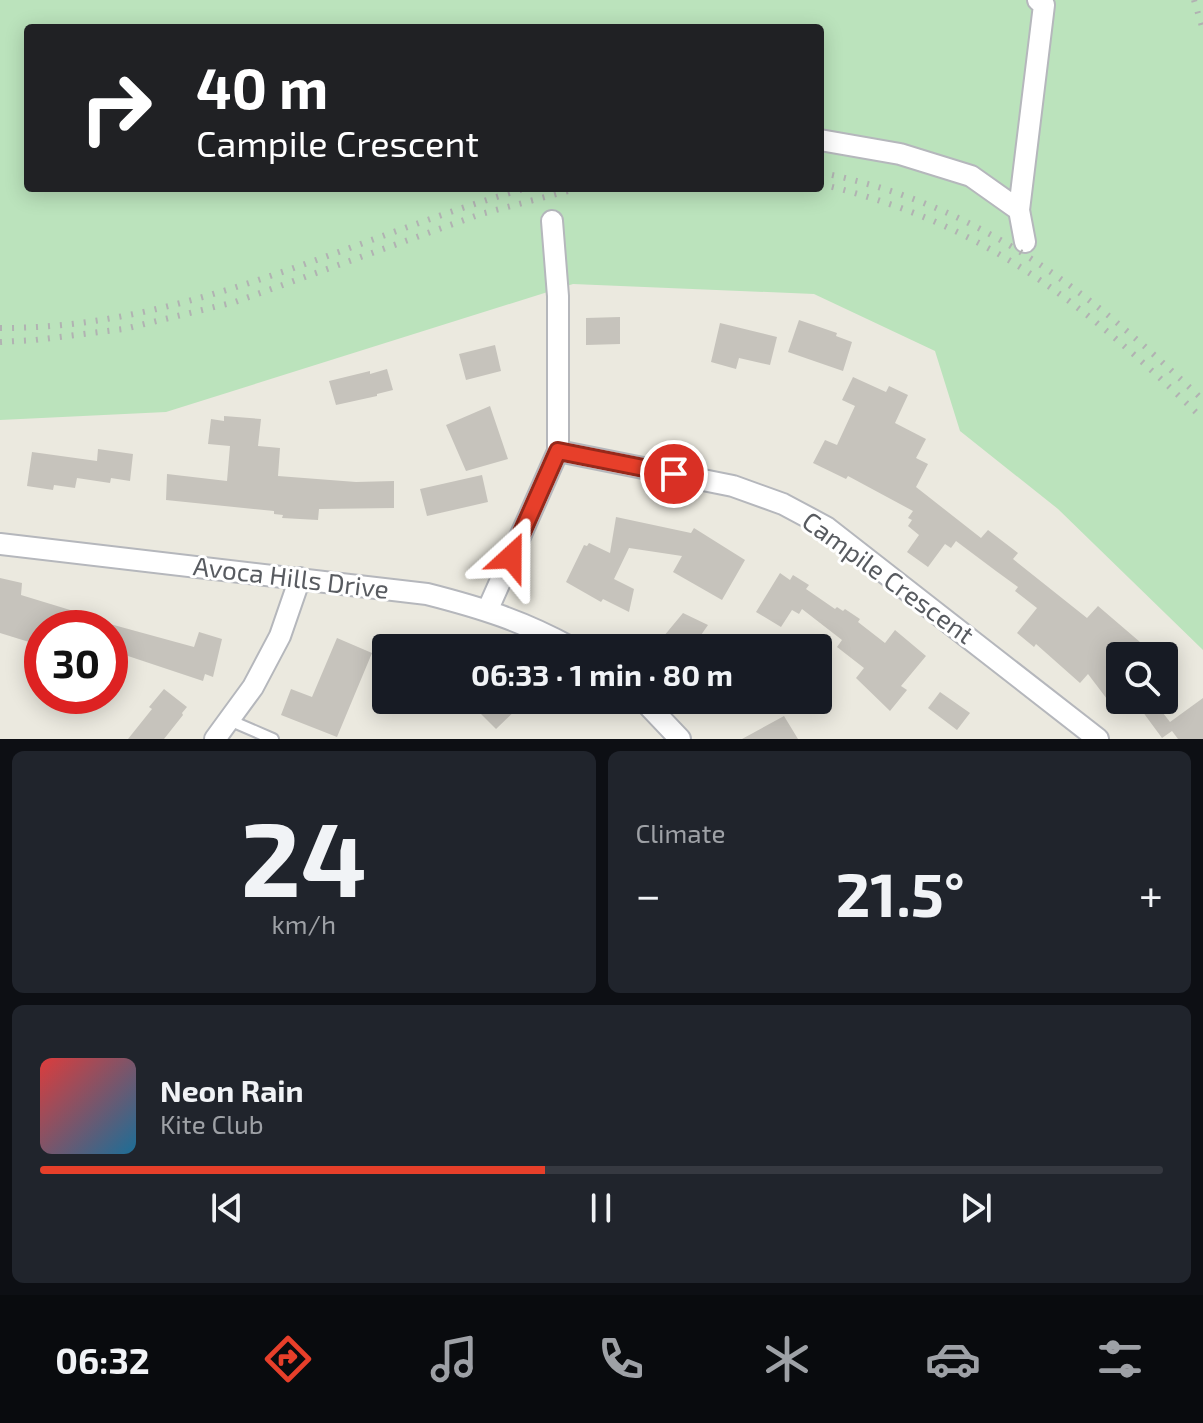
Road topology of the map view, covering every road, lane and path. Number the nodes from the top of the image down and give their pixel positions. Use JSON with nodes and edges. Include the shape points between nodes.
{"nodes":[{"id":1,"x":1038,"y":0,"type":"edge"},
{"id":2,"x":824,"y":141,"type":"edge"},
{"id":3,"x":1019,"y":210,"type":"junction"},
{"id":4,"x":552,"y":221,"type":"dead end"},
{"id":5,"x":1025,"y":242,"type":"dead end"},
{"id":6,"x":558,"y":451,"type":"junction"},
{"id":7,"x":0,"y":544,"type":"edge"},
{"id":8,"x":300,"y":578,"type":"junction"},
{"id":9,"x":488,"y":609,"type":"junction"},
{"id":10,"x":546,"y":634,"type":"edge"},
{"id":11,"x":656,"y":714,"type":"edge"},
{"id":12,"x":229,"y":720,"type":"junction"},
{"id":13,"x":215,"y":739,"type":"edge"},
{"id":14,"x":273,"y":739,"type":"edge"},
{"id":15,"x":680,"y":739,"type":"edge"},
{"id":16,"x":1098,"y":739,"type":"edge"}],
"edges":[{"from":1,"to":3,"type":"street","via":[[1044,5]]},
{"from":2,"to":3,"type":"street","via":[[900,154],[971,176]]},
{"from":3,"to":5,"type":"street"},
{"from":4,"to":6,"type":"street","via":[[558,296]]},
{"from":6,"to":9,"type":"street"},
{"from":6,"to":16,"type":"street","name":"Campile Crescent","via":[[733,486],[783,504],[826,527]]},
{"from":7,"to":8,"type":"street","name":"Avoca Hills Drive"},
{"from":8,"to":9,"type":"street","name":"Avoca Hills Drive","via":[[427,594]]},
{"from":8,"to":12,"type":"street","via":[[280,636]]},
{"from":9,"to":10,"type":"street","name":"Avoca Hills Drive"},
{"from":11,"to":15,"type":"street"},
{"from":12,"to":13,"type":"street"},
{"from":12,"to":14,"type":"lane"}]}
